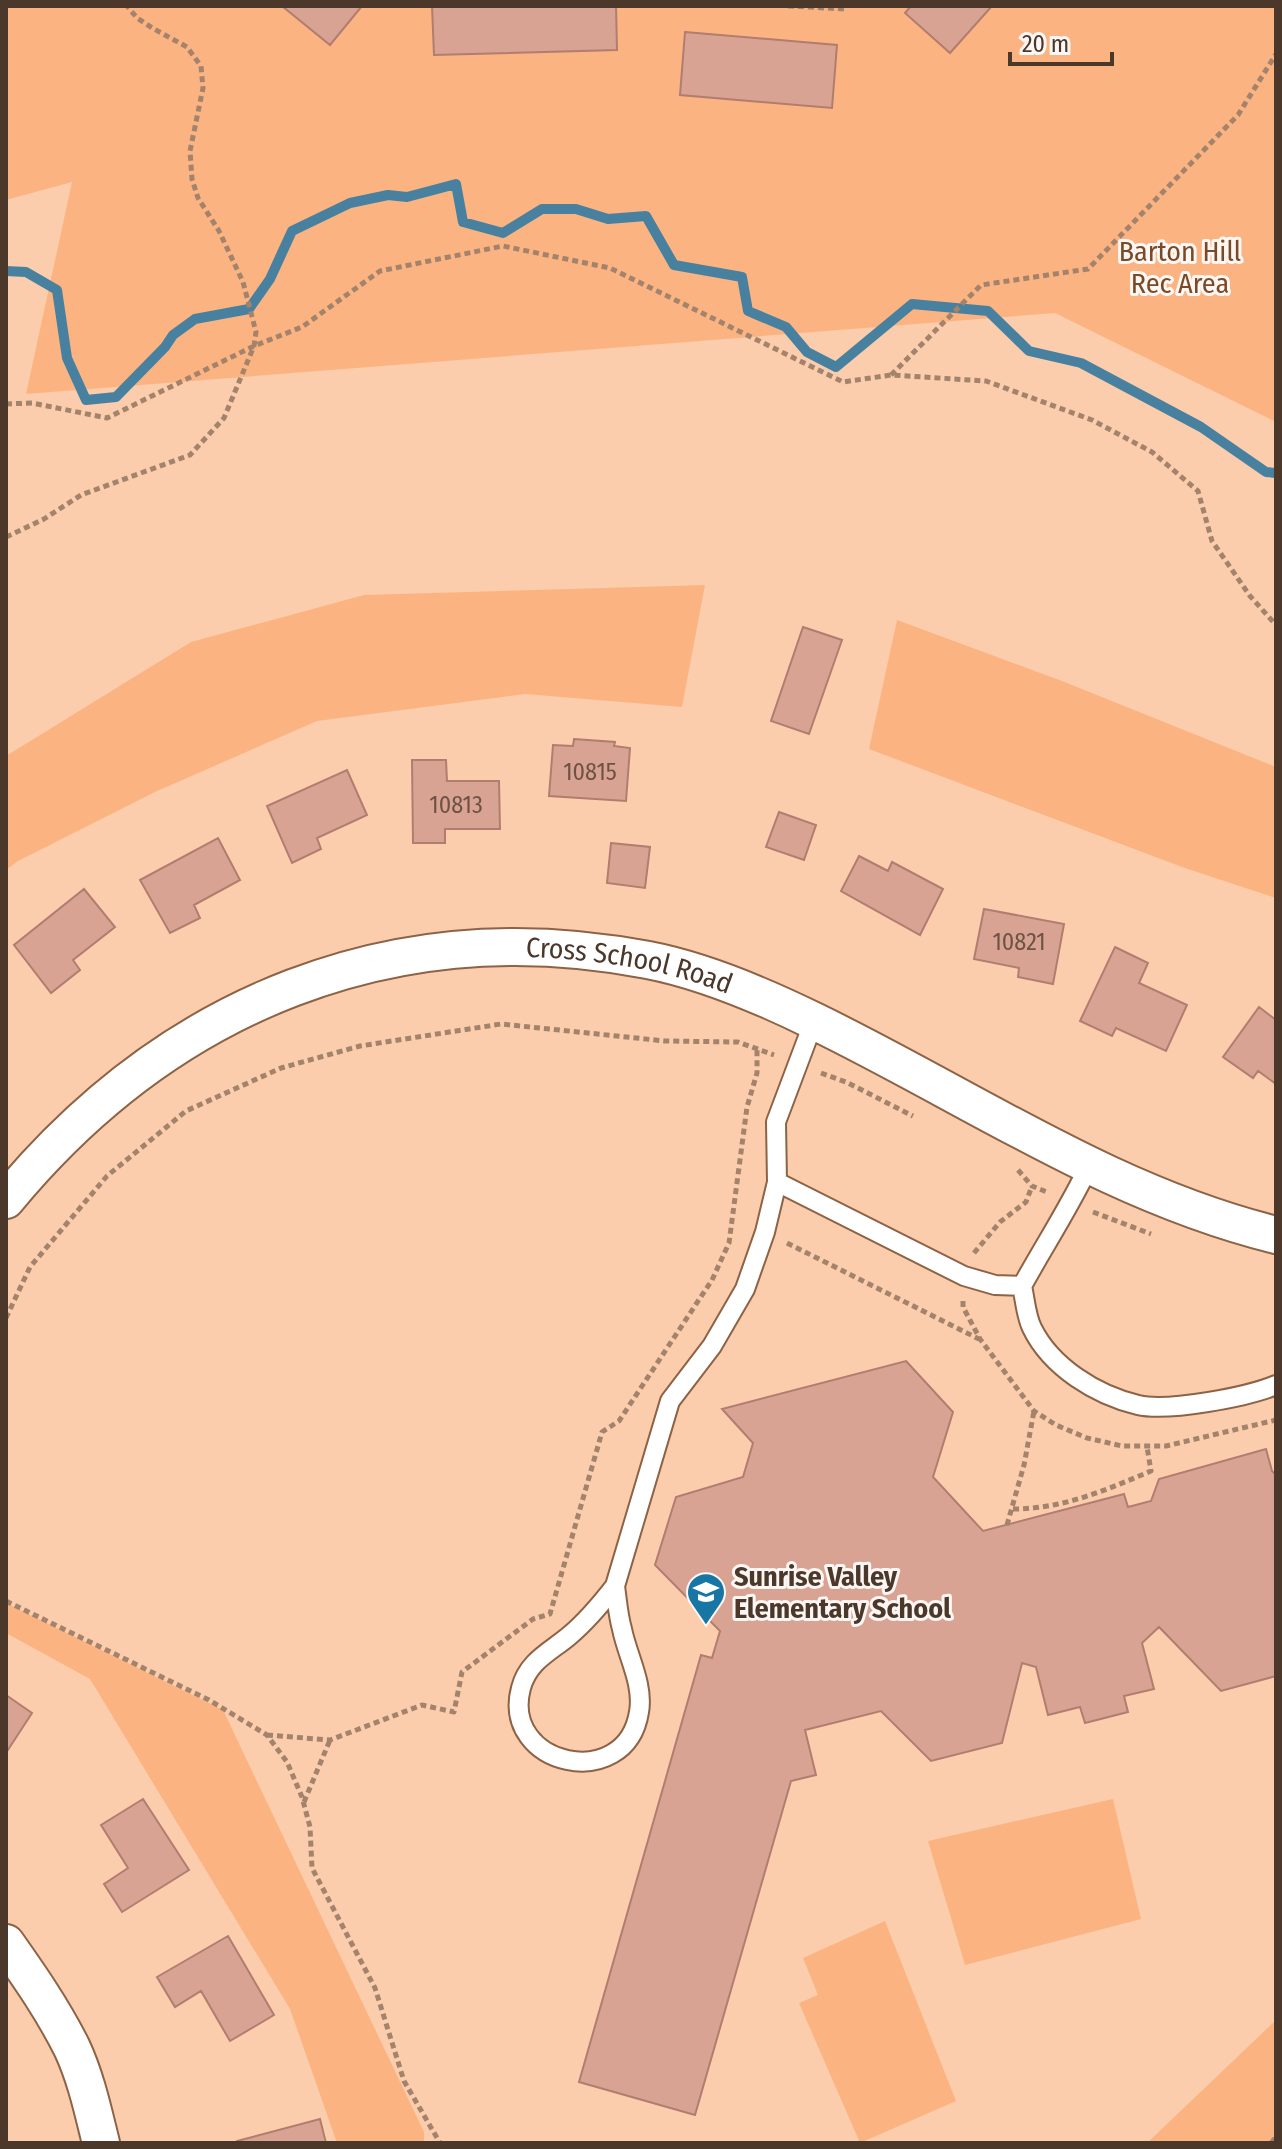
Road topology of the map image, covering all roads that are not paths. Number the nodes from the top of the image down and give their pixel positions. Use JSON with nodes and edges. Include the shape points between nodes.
{"nodes":[{"id":1,"x":814,"y":1021,"type":"junction"},
{"id":2,"x":1089,"y":1166,"type":"junction"},
{"id":3,"x":777,"y":1182,"type":"junction"},
{"id":4,"x":6,"y":1200,"type":"edge"},
{"id":5,"x":1276,"y":1235,"type":"edge"},
{"id":6,"x":1022,"y":1286,"type":"junction"},
{"id":7,"x":1276,"y":1385,"type":"edge"},
{"id":8,"x":615,"y":1586,"type":"junction"},
{"id":9,"x":6,"y":1943,"type":"edge"},
{"id":10,"x":101,"y":2143,"type":"edge"}],
"edges":[{"from":1,"to":2,"type":"street","name":"Cross School Road"},
{"from":1,"to":3,"type":"lane","via":[[776,1122]]},
{"from":1,"to":4,"type":"street","name":"Cross School Road","via":[[702,975],[651,960],[589,951],[506,947],[430,952],[356,968],[287,989],[165,1052],[100,1101]]},
{"from":2,"to":5,"type":"street","name":"Cross School Road","via":[[1145,1192]]},
{"from":2,"to":6,"type":"lane"},
{"from":3,"to":6,"type":"lane","via":[[964,1276]]},
{"from":3,"to":8,"type":"lane","via":[[745,1289],[712,1346],[670,1401]]},
{"from":6,"to":7,"type":"lane","via":[[1031,1327],[1054,1360],[1096,1390],[1140,1406],[1202,1404]]},
{"from":8,"to":8,"type":"lane","via":[[584,1622],[536,1660],[520,1689],[522,1721],[535,1742],[554,1757],[590,1762],[608,1756],[634,1730],[640,1696]]},
{"from":9,"to":10,"type":"street","via":[[41,1991],[73,2050]]}]}
